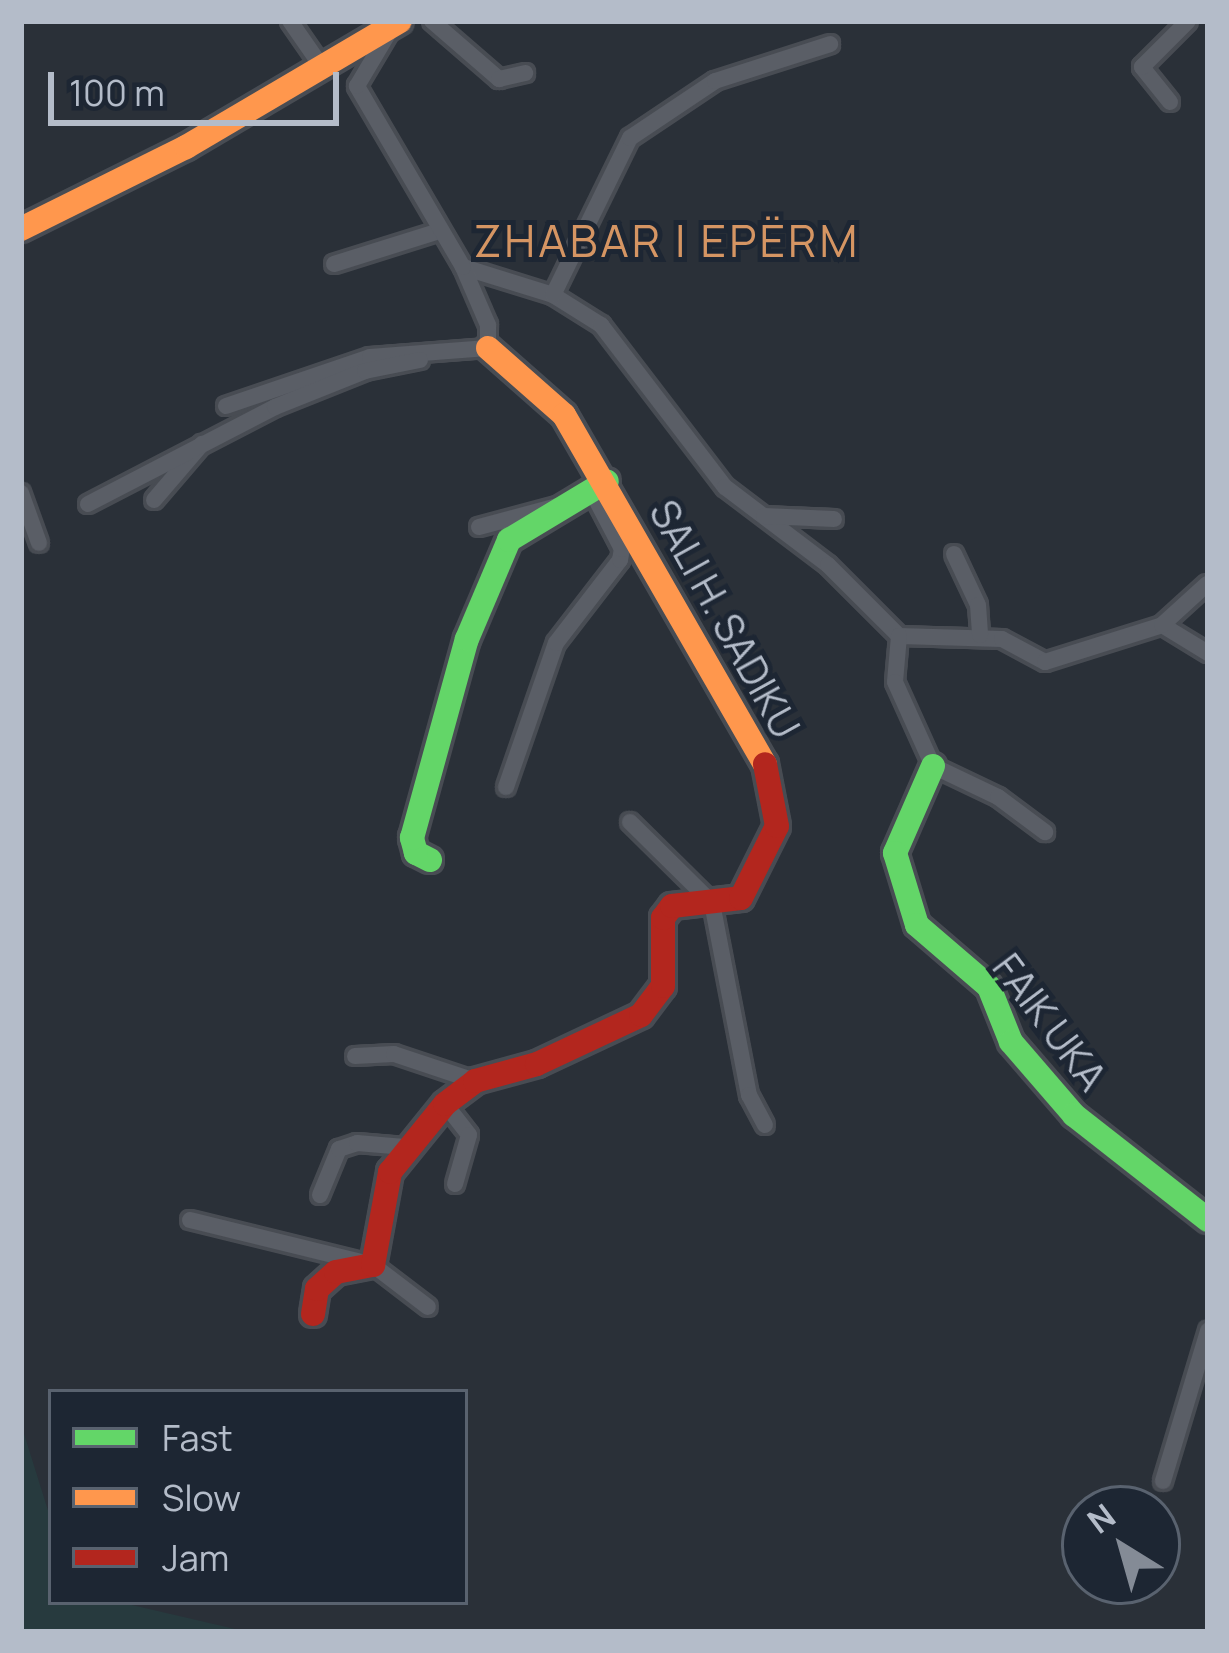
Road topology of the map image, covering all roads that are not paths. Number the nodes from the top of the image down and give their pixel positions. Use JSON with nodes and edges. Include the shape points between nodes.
{"nodes":[{"id":1,"x":290,"y":21,"type":"edge"},
{"id":2,"x":432,"y":21,"type":"edge"},
{"id":3,"x":1188,"y":21,"type":"edge"},
{"id":4,"x":395,"y":22,"type":"edge"},
{"id":5,"x":830,"y":44,"type":"dead end"},
{"id":6,"x":322,"y":67,"type":"junction"},
{"id":7,"x":525,"y":73,"type":"dead end"},
{"id":8,"x":1170,"y":102,"type":"dead end"},
{"id":9,"x":21,"y":229,"type":"edge"},
{"id":10,"x":439,"y":231,"type":"junction"},
{"id":11,"x":334,"y":264,"type":"dead end"},
{"id":12,"x":463,"y":267,"type":"junction"},
{"id":13,"x":553,"y":295,"type":"junction"},
{"id":14,"x":488,"y":348,"type":"junction"},
{"id":15,"x":444,"y":354,"type":"junction"},
{"id":16,"x":226,"y":406,"type":"dead end"},
{"id":17,"x":203,"y":444,"type":"junction"},
{"id":18,"x":599,"y":485,"type":"junction"},
{"id":19,"x":21,"y":493,"type":"edge"},
{"id":20,"x":154,"y":500,"type":"dead end"},
{"id":21,"x":88,"y":504,"type":"dead end"},
{"id":22,"x":561,"y":505,"type":"junction"},
{"id":23,"x":763,"y":516,"type":"junction"},
{"id":24,"x":834,"y":519,"type":"dead end"},
{"id":25,"x":478,"y":527,"type":"dead end"},
{"id":26,"x":38,"y":543,"type":"dead end"},
{"id":27,"x":954,"y":554,"type":"dead end"},
{"id":28,"x":1207,"y":584,"type":"edge"},
{"id":29,"x":1162,"y":625,"type":"junction"},
{"id":30,"x":980,"y":635,"type":"junction"},
{"id":31,"x":898,"y":636,"type":"junction"},
{"id":32,"x":1208,"y":653,"type":"edge"},
{"id":33,"x":933,"y":766,"type":"junction"},
{"id":34,"x":506,"y":787,"type":"dead end"},
{"id":35,"x":631,"y":823,"type":"dead end"},
{"id":36,"x":1045,"y":832,"type":"dead end"},
{"id":37,"x":430,"y":860,"type":"dead end"},
{"id":38,"x":712,"y":903,"type":"junction"},
{"id":39,"x":355,"y":1056,"type":"dead end"},
{"id":40,"x":475,"y":1082,"type":"junction"},
{"id":41,"x":445,"y":1104,"type":"junction"},
{"id":42,"x":765,"y":1125,"type":"dead end"},
{"id":43,"x":405,"y":1147,"type":"junction"},
{"id":44,"x":454,"y":1184,"type":"dead end"},
{"id":45,"x":320,"y":1195,"type":"dead end"},
{"id":46,"x":190,"y":1220,"type":"dead end"},
{"id":47,"x":1208,"y":1220,"type":"edge"},
{"id":48,"x":373,"y":1265,"type":"junction"},
{"id":49,"x":428,"y":1307,"type":"dead end"},
{"id":50,"x":313,"y":1314,"type":"dead end"},
{"id":51,"x":1208,"y":1331,"type":"edge"},
{"id":52,"x":1163,"y":1480,"type":"dead end"}],
"edges":[{"from":1,"to":6,"type":"street"},
{"from":2,"to":7,"type":"street","via":[[499,79]]},
{"from":3,"to":8,"type":"street","via":[[1142,67]]},
{"from":4,"to":6,"type":"street"},
{"from":4,"to":10,"type":"street","via":[[357,86]]},
{"from":5,"to":13,"type":"street","via":[[715,81],[630,138]]},
{"from":6,"to":9,"type":"street"},
{"from":10,"to":11,"type":"street"},
{"from":10,"to":12,"type":"street"},
{"from":12,"to":13,"type":"street"},
{"from":12,"to":14,"type":"street","via":[[488,325]]},
{"from":13,"to":23,"type":"street","via":[[615,339],[725,487]]},
{"from":14,"to":15,"type":"street"},
{"from":14,"to":18,"type":"street","name":"SALI H. SADIKU","via":[[564,415]]},
{"from":15,"to":16,"type":"street","via":[[370,357]]},
{"from":15,"to":17,"type":"street","via":[[365,371]]},
{"from":17,"to":20,"type":"street"},
{"from":17,"to":21,"type":"street"},
{"from":18,"to":22,"type":"street","name":"SALI H. SADIKU"},
{"from":18,"to":34,"type":"street","name":"SALI H. SADIKU","via":[[620,560],[556,643]]},
{"from":18,"to":38,"type":"street","name":"SALI H. SADIKU","via":[[699,633],[775,788],[778,826],[754,883],[741,898]]},
{"from":19,"to":26,"type":"street"},
{"from":22,"to":25,"type":"street","name":"SALI H. SADIKU"},
{"from":22,"to":37,"type":"street","name":"SALI H. SADIKU","via":[[508,540],[466,639],[412,838],[416,854]]},
{"from":23,"to":24,"type":"street"},
{"from":23,"to":31,"type":"street","via":[[871,603]]},
{"from":27,"to":30,"type":"street","via":[[979,604]]},
{"from":28,"to":29,"type":"street"},
{"from":29,"to":30,"type":"street","via":[[1045,662]]},
{"from":29,"to":32,"type":"street"},
{"from":30,"to":31,"type":"street"},
{"from":31,"to":33,"type":"street","via":[[895,682]]},
{"from":33,"to":36,"type":"street","via":[[998,797]]},
{"from":33,"to":47,"type":"street","name":"FAIK UKA","via":[[896,853],[917,926],[989,987],[1011,1042],[1074,1115]]},
{"from":35,"to":38,"type":"street"},
{"from":38,"to":40,"type":"street","name":"SALI H. SADIKU","via":[[672,906],[663,918],[663,986],[640,1015],[537,1064]]},
{"from":38,"to":42,"type":"street","via":[[749,1095]]},
{"from":39,"to":40,"type":"street","via":[[394,1054]]},
{"from":40,"to":41,"type":"street","name":"SALI H. SADIKU"},
{"from":41,"to":43,"type":"street","name":"SALI H. SADIKU"},
{"from":41,"to":44,"type":"street","via":[[469,1136]]},
{"from":43,"to":45,"type":"street","via":[[339,1149]]},
{"from":43,"to":48,"type":"street","name":"SALI H. SADIKU","via":[[378,1213]]},
{"from":46,"to":48,"type":"street"},
{"from":48,"to":49,"type":"street"},
{"from":48,"to":50,"type":"street","via":[[336,1272],[317,1289]]},
{"from":51,"to":52,"type":"street"}]}
